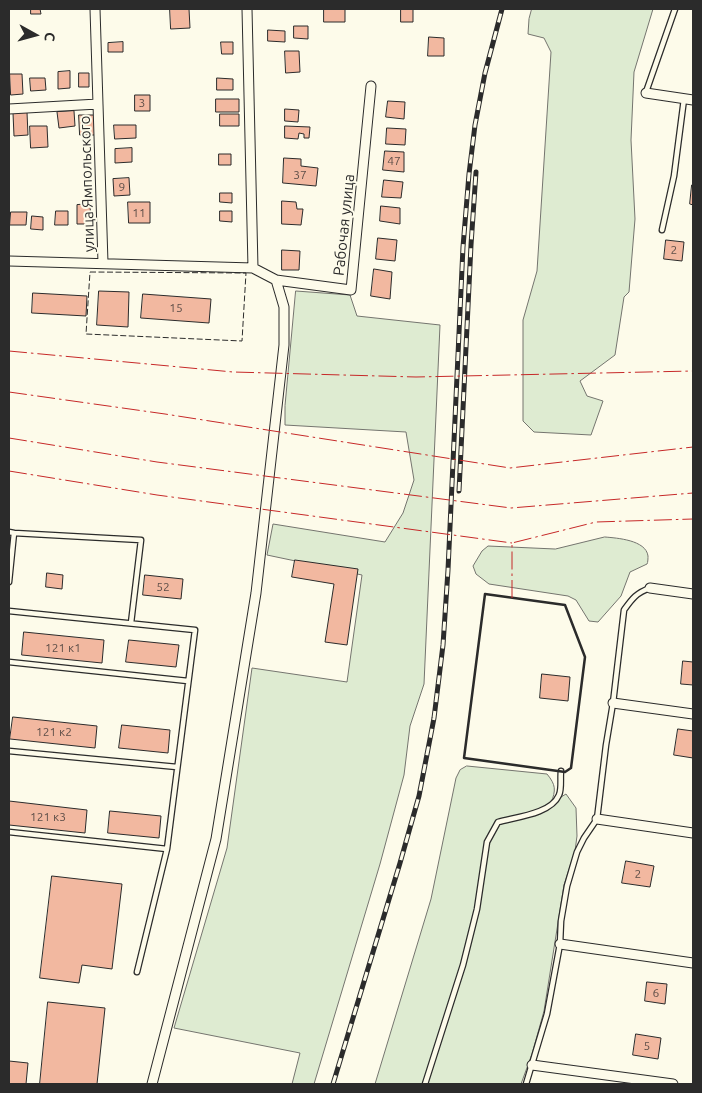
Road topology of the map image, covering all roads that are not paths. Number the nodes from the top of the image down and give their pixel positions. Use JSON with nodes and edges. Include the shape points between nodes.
{"nodes":[{"id":1,"x":95,"y":9,"type":"edge"},
{"id":2,"x":247,"y":9,"type":"edge"},
{"id":3,"x":675,"y":9,"type":"edge"},
{"id":4,"x":371,"y":86,"type":"dead end"},
{"id":5,"x":646,"y":93,"type":"joint"},
{"id":6,"x":689,"y":99,"type":"edge"},
{"id":7,"x":98,"y":104,"type":"junction"},
{"id":8,"x":9,"y":109,"type":"edge"},
{"id":9,"x":662,"y":230,"type":"dead end"},
{"id":10,"x":9,"y":261,"type":"edge"},
{"id":11,"x":103,"y":264,"type":"junction"},
{"id":12,"x":253,"y":268,"type":"junction"},
{"id":13,"x":276,"y":280,"type":"junction"},
{"id":14,"x":11,"y":532,"type":"edge"},
{"id":15,"x":9,"y":582,"type":"edge"},
{"id":16,"x":650,"y":588,"type":"joint"},
{"id":17,"x":693,"y":594,"type":"edge"},
{"id":18,"x":9,"y":611,"type":"edge"},
{"id":19,"x":130,"y":623,"type":"junction"},
{"id":20,"x":9,"y":662,"type":"edge"},
{"id":21,"x":188,"y":681,"type":"junction"},
{"id":22,"x":613,"y":703,"type":"junction"},
{"id":23,"x":693,"y":714,"type":"edge"},
{"id":24,"x":9,"y":751,"type":"edge"},
{"id":25,"x":177,"y":767,"type":"junction"},
{"id":26,"x":561,"y":771,"type":"dead end"},
{"id":27,"x":597,"y":819,"type":"junction"},
{"id":28,"x":9,"y":832,"type":"edge"},
{"id":29,"x":693,"y":833,"type":"edge"},
{"id":30,"x":167,"y":849,"type":"junction"},
{"id":31,"x":560,"y":944,"type":"junction"},
{"id":32,"x":693,"y":963,"type":"edge"},
{"id":33,"x":137,"y":972,"type":"dead end"},
{"id":34,"x":532,"y":1065,"type":"junction"},
{"id":35,"x":152,"y":1084,"type":"edge"},
{"id":36,"x":425,"y":1084,"type":"edge"},
{"id":37,"x":526,"y":1084,"type":"edge"},
{"id":38,"x":673,"y":1084,"type":"edge"}],
"edges":[{"from":1,"to":7,"type":"street","name":"улица Ямпольского"},
{"from":2,"to":12,"type":"street"},
{"from":3,"to":5,"type":"lane"},
{"from":4,"to":13,"type":"street","name":"Рабочая улица","via":[[352,290]]},
{"from":5,"to":6,"type":"street"},
{"from":6,"to":9,"type":"lane"},
{"from":7,"to":8,"type":"street","name":"улица Ямпольского"},
{"from":7,"to":11,"type":"street","name":"улица Ямпольского"},
{"from":10,"to":11,"type":"street","name":"улица Ямпольского"},
{"from":11,"to":12,"type":"street","name":"улица Ямпольского"},
{"from":12,"to":13,"type":"street"},
{"from":13,"to":35,"type":"street","via":[[284,307],[284,345],[256,592],[216,839]]},
{"from":14,"to":15,"type":"lane"},
{"from":14,"to":19,"type":"lane","via":[[141,540]]},
{"from":16,"to":17,"type":"street"},
{"from":16,"to":22,"type":"lane","via":[[640,592],[624,610]]},
{"from":18,"to":19,"type":"lane"},
{"from":19,"to":21,"type":"lane","via":[[195,630]]},
{"from":20,"to":21,"type":"lane"},
{"from":21,"to":25,"type":"lane"},
{"from":22,"to":23,"type":"street"},
{"from":22,"to":27,"type":"lane"},
{"from":24,"to":25,"type":"lane"},
{"from":25,"to":30,"type":"lane"},
{"from":26,"to":36,"type":"lane","via":[[560,794],[553,804],[544,810],[498,822],[487,842],[477,909],[463,965]]},
{"from":27,"to":29,"type":"street"},
{"from":27,"to":31,"type":"lane","via":[[577,852],[567,886]]},
{"from":28,"to":30,"type":"lane"},
{"from":30,"to":33,"type":"lane"},
{"from":31,"to":32,"type":"street"},
{"from":31,"to":34,"type":"lane","via":[[547,1014]]},
{"from":34,"to":37,"type":"lane"},
{"from":34,"to":38,"type":"street"}]}
